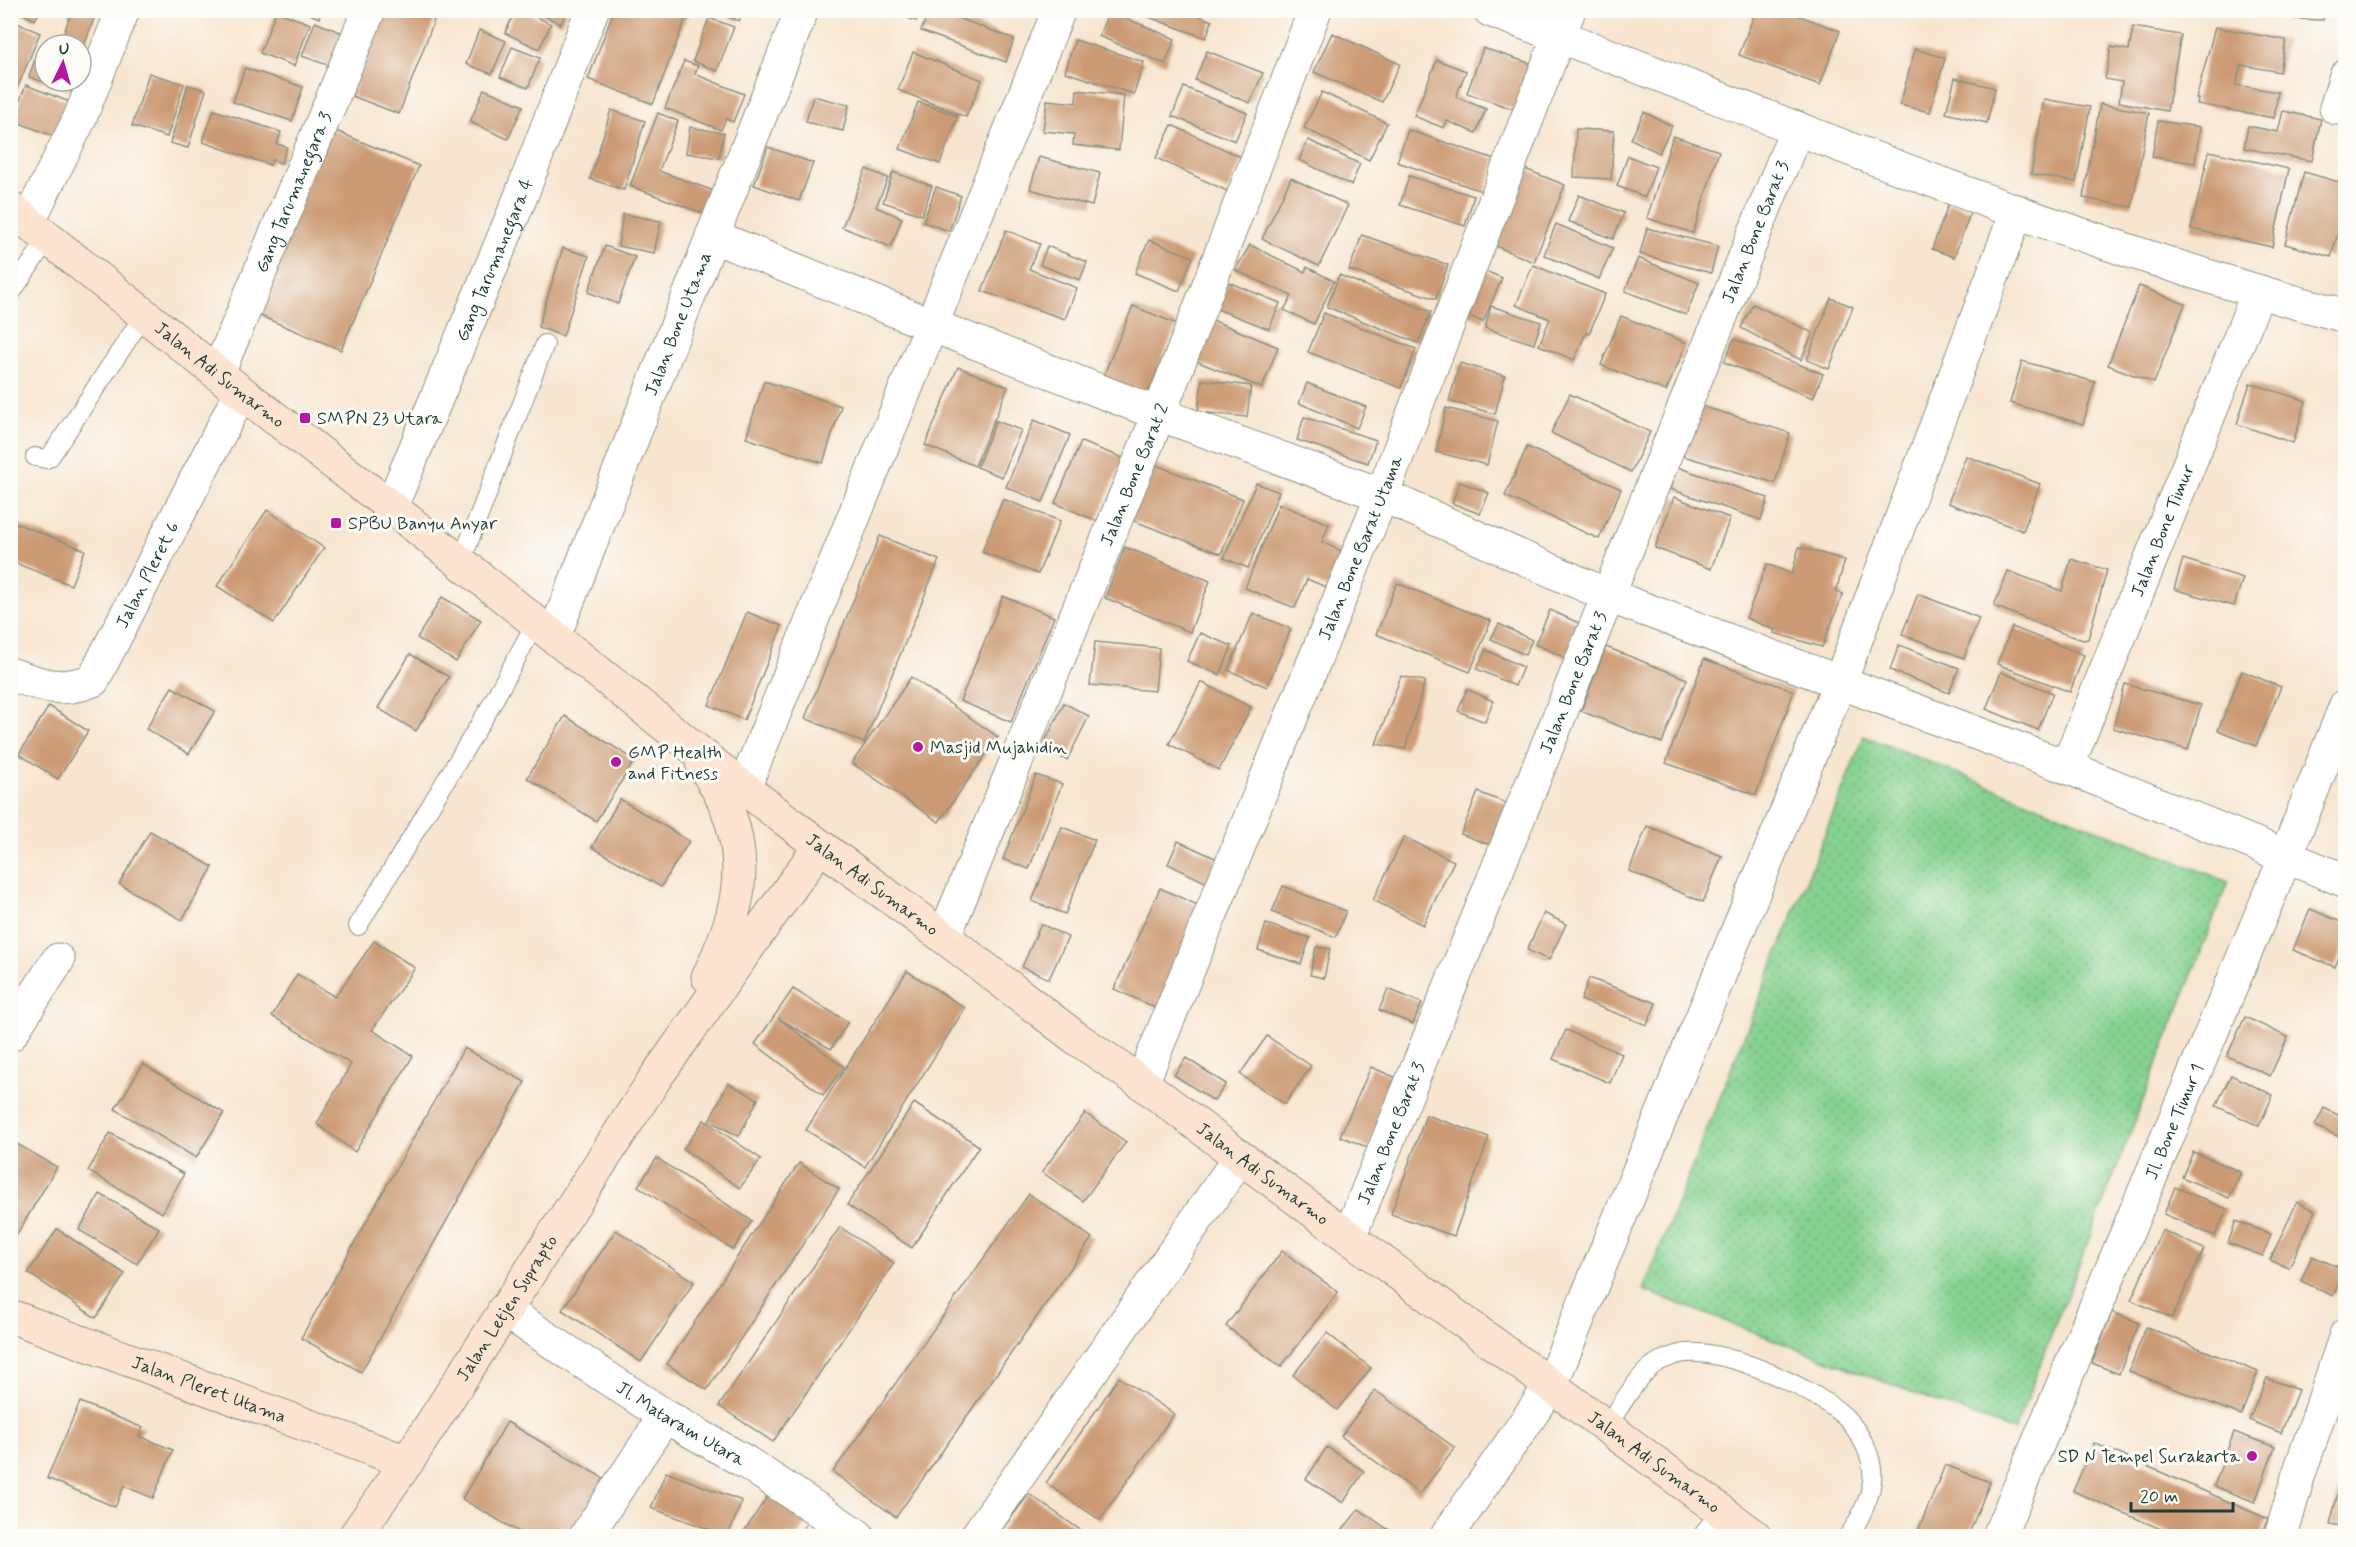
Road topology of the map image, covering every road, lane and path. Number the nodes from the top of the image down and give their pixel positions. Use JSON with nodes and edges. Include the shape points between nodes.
{"nodes":[{"id":1,"x":123,"y":10,"type":"edge"},
{"id":2,"x":369,"y":10,"type":"edge"},
{"id":3,"x":592,"y":10,"type":"edge"},
{"id":4,"x":802,"y":10,"type":"edge"},
{"id":5,"x":1059,"y":10,"type":"edge"},
{"id":6,"x":1315,"y":10,"type":"edge"},
{"id":7,"x":1490,"y":10,"type":"edge"},
{"id":8,"x":1564,"y":23,"type":"edge"},
{"id":9,"x":2346,"y":76,"type":"edge"},
{"id":10,"x":2336,"y":108,"type":"dead end"},
{"id":11,"x":1797,"y":128,"type":"junction"},
{"id":12,"x":2017,"y":211,"type":"junction"},
{"id":13,"x":29,"y":223,"type":"edge"},
{"id":14,"x":712,"y":236,"type":"junction"},
{"id":15,"x":2258,"y":293,"type":"junction"},
{"id":16,"x":10,"y":295,"type":"edge"},
{"id":17,"x":144,"y":315,"type":"junction"},
{"id":18,"x":2346,"y":316,"type":"edge"},
{"id":19,"x":931,"y":325,"type":"junction"},
{"id":20,"x":545,"y":344,"type":"dead end"},
{"id":21,"x":230,"y":383,"type":"junction"},
{"id":22,"x":1159,"y":414,"type":"junction"},
{"id":23,"x":35,"y":457,"type":"dead end"},
{"id":24,"x":1382,"y":495,"type":"junction"},
{"id":25,"x":391,"y":507,"type":"junction"},
{"id":26,"x":461,"y":562,"type":"junction"},
{"id":27,"x":1609,"y":596,"type":"junction"},
{"id":28,"x":545,"y":629,"type":"junction"},
{"id":29,"x":10,"y":674,"type":"edge"},
{"id":30,"x":1840,"y":682,"type":"junction"},
{"id":31,"x":2346,"y":705,"type":"edge"},
{"id":32,"x":694,"y":747,"type":"junction"},
{"id":33,"x":2067,"y":767,"type":"junction"},
{"id":34,"x":744,"y":788,"type":"junction"},
{"id":35,"x":820,"y":846,"type":"junction"},
{"id":36,"x":2286,"y":856,"type":"junction"},
{"id":37,"x":2346,"y":881,"type":"edge"},
{"id":38,"x":358,"y":926,"type":"dead end"},
{"id":39,"x":944,"y":937,"type":"junction"},
{"id":40,"x":58,"y":960,"type":"dead end"},
{"id":41,"x":10,"y":1035,"type":"edge"},
{"id":42,"x":656,"y":1077,"type":"junction"},
{"id":43,"x":1142,"y":1083,"type":"junction"},
{"id":44,"x":1240,"y":1157,"type":"junction"},
{"id":45,"x":1348,"y":1237,"type":"junction"},
{"id":46,"x":504,"y":1310,"type":"junction"},
{"id":47,"x":10,"y":1316,"type":"edge"},
{"id":48,"x":2346,"y":1335,"type":"edge"},
{"id":49,"x":1550,"y":1387,"type":"junction"},
{"id":50,"x":664,"y":1416,"type":"junction"},
{"id":51,"x":1606,"y":1428,"type":"junction"},
{"id":52,"x":407,"y":1462,"type":"junction"},
{"id":53,"x":1711,"y":1524,"type":"edge"},
{"id":54,"x":826,"y":1528,"type":"edge"},
{"id":55,"x":355,"y":1536,"type":"edge"},
{"id":56,"x":586,"y":1536,"type":"edge"},
{"id":57,"x":858,"y":1536,"type":"edge"},
{"id":58,"x":977,"y":1536,"type":"edge"},
{"id":59,"x":1447,"y":1536,"type":"edge"},
{"id":60,"x":1755,"y":1536,"type":"edge"},
{"id":61,"x":1848,"y":1536,"type":"edge"},
{"id":62,"x":1999,"y":1536,"type":"edge"},
{"id":63,"x":2281,"y":1536,"type":"edge"}],
"edges":[{"from":1,"to":13,"type":"street","via":[[79,120]]},
{"from":2,"to":21,"type":"street","name":"Gang Tarumanegara 3"},
{"from":3,"to":25,"type":"street","name":"Gang Tarumanegara 4","via":[[521,196]]},
{"from":4,"to":14,"type":"street","name":"Jalan Bone Utama"},
{"from":5,"to":19,"type":"street"},
{"from":6,"to":22,"type":"street","name":"Jalan Bone Barat 2"},
{"from":7,"to":8,"type":"street"},
{"from":8,"to":11,"type":"street"},
{"from":8,"to":24,"type":"street","name":"Jalan Bone Barat Utama"},
{"from":9,"to":10,"type":"street"},
{"from":11,"to":12,"type":"street"},
{"from":11,"to":27,"type":"street","name":"Jalan Bone Barat 3"},
{"from":12,"to":15,"type":"street"},
{"from":12,"to":30,"type":"street"},
{"from":13,"to":16,"type":"lane"},
{"from":13,"to":17,"type":"main road","name":"Jalan Adi Sumarmo"},
{"from":14,"to":19,"type":"street"},
{"from":14,"to":28,"type":"street","name":"Jalan Bone Utama"},
{"from":15,"to":18,"type":"street"},
{"from":15,"to":33,"type":"street","name":"Jalan Bone Timur"},
{"from":17,"to":21,"type":"main road","name":"Jalan Adi Sumarmo"},
{"from":17,"to":23,"type":"lane","via":[[50,457]]},
{"from":19,"to":22,"type":"street"},
{"from":19,"to":34,"type":"street"},
{"from":20,"to":26,"type":"lane"},
{"from":21,"to":25,"type":"main road","name":"Jalan Adi Sumarmo"},
{"from":21,"to":29,"type":"street","name":"Jalan Pleret 6","via":[[93,680],[77,686],[49,687]]},
{"from":22,"to":24,"type":"street"},
{"from":22,"to":39,"type":"street","name":"Jalan Bone Barat 2"},
{"from":24,"to":27,"type":"street"},
{"from":24,"to":43,"type":"street","name":"Jalan Bone Barat Utama"},
{"from":25,"to":26,"type":"main road","name":"Jalan Adi Sumarmo"},
{"from":26,"to":28,"type":"main road","name":"Jalan Adi Sumarmo"},
{"from":27,"to":30,"type":"street"},
{"from":27,"to":45,"type":"street","name":"Jalan Bone Barat 3"},
{"from":28,"to":32,"type":"main road","name":"Jalan Adi Sumarmo"},
{"from":28,"to":38,"type":"lane","via":[[489,709]]},
{"from":30,"to":33,"type":"street"},
{"from":30,"to":49,"type":"street"},
{"from":31,"to":36,"type":"street","name":"Jl. Bone Timur 1"},
{"from":32,"to":34,"type":"main road","name":"Jalan Adi Sumarmo"},
{"from":32,"to":42,"type":"main road","via":[[727,808],[738,854],[738,897],[726,941]]},
{"from":33,"to":36,"type":"street"},
{"from":34,"to":35,"type":"main road","name":"Jalan Adi Sumarmo"},
{"from":35,"to":39,"type":"main road","name":"Jalan Adi Sumarmo"},
{"from":35,"to":42,"type":"main road"},
{"from":36,"to":37,"type":"street"},
{"from":36,"to":62,"type":"street","name":"Jl. Bone Timur 1"},
{"from":39,"to":43,"type":"main road","name":"Jalan Adi Sumarmo"},
{"from":40,"to":41,"type":"street"},
{"from":42,"to":46,"type":"main road","name":"Jalan Letjen Suprapto"},
{"from":43,"to":44,"type":"main road","name":"Jalan Adi Sumarmo"},
{"from":44,"to":45,"type":"main road","name":"Jalan Adi Sumarmo"},
{"from":44,"to":58,"type":"street"},
{"from":45,"to":49,"type":"main road","name":"Jalan Adi Sumarmo"},
{"from":46,"to":50,"type":"street","name":"Jl. Mataram Utara"},
{"from":46,"to":52,"type":"main road","name":"Jalan Letjen Suprapto"},
{"from":47,"to":52,"type":"main road","name":"Jalan Pleret Utama"},
{"from":48,"to":63,"type":"street"},
{"from":49,"to":51,"type":"main road","name":"Jalan Adi Sumarmo"},
{"from":49,"to":59,"type":"street"},
{"from":50,"to":54,"type":"street","name":"Jl. Mataram Utara","via":[[747,1463]]},
{"from":50,"to":56,"type":"street"},
{"from":51,"to":53,"type":"main road","name":"Jalan Adi Sumarmo"},
{"from":51,"to":61,"type":"lane","via":[[1640,1379],[1658,1362],[1686,1353],[1747,1364],[1780,1377],[1844,1417],[1863,1441],[1873,1470],[1868,1500]]},
{"from":52,"to":55,"type":"main road","name":"Jalan Letjen Suprapto"},
{"from":53,"to":60,"type":"main road","name":"Jalan Adi Sumarmo"},
{"from":54,"to":57,"type":"street","name":"Jl. Mataram Utara"}]}
